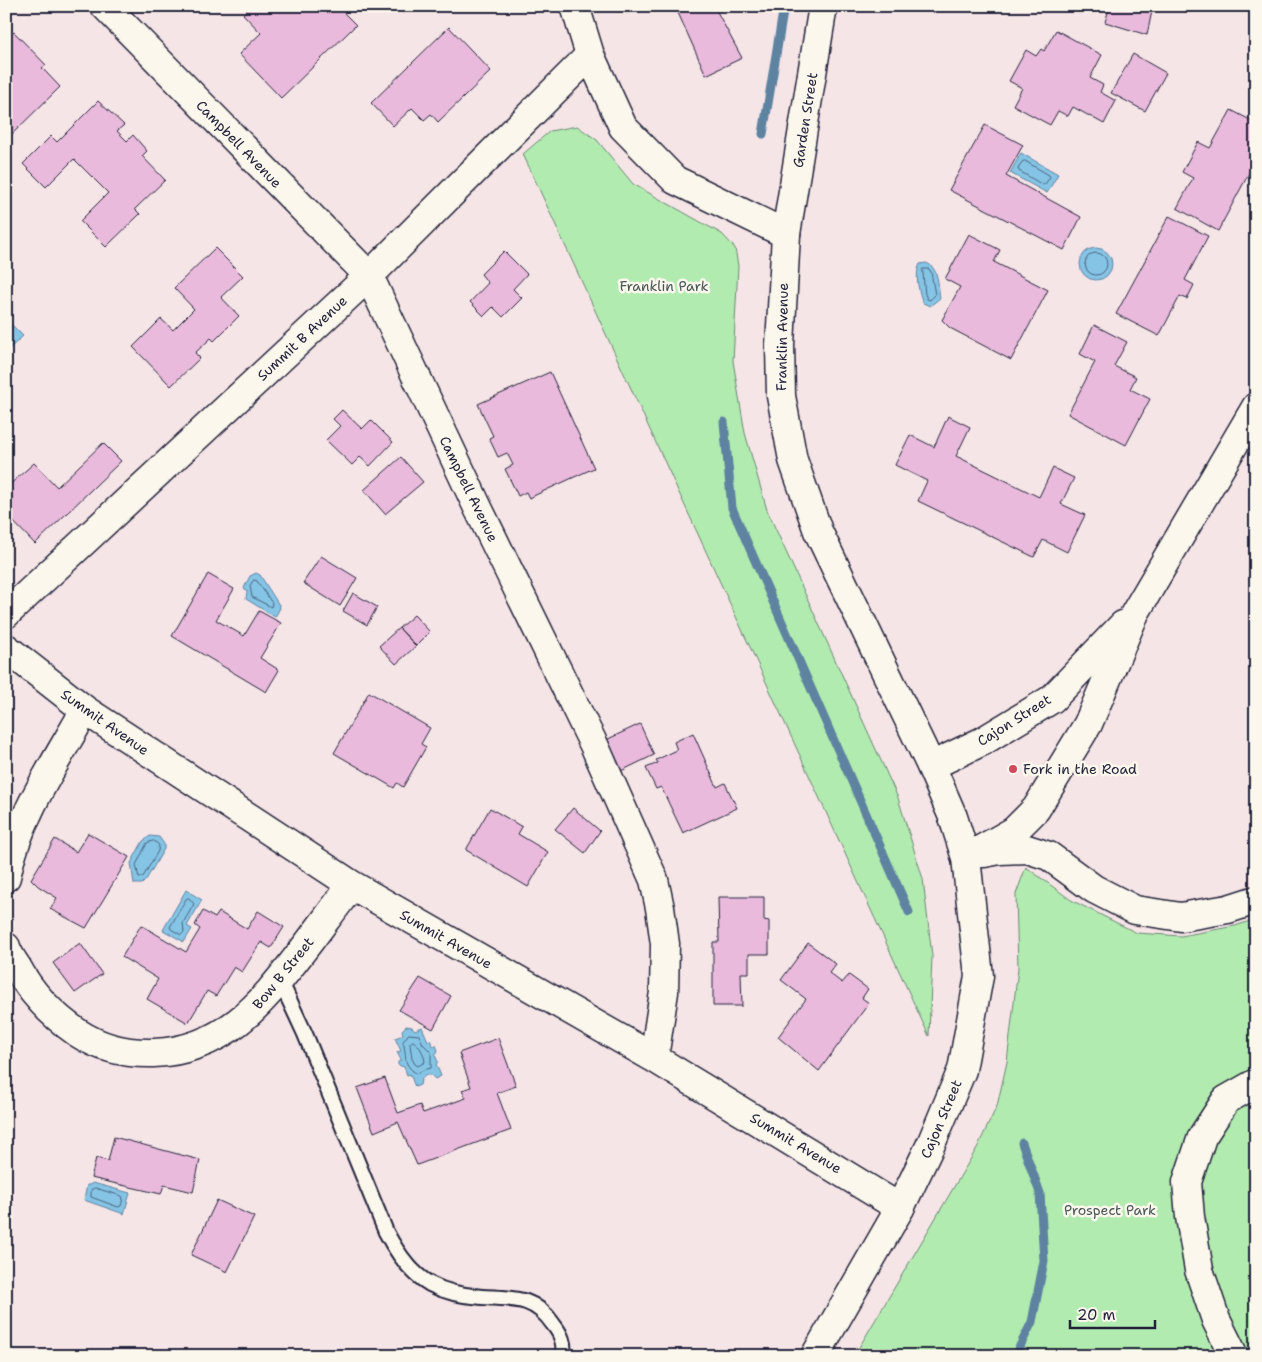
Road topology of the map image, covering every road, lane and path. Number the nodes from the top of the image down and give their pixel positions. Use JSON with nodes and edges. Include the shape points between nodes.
{"nodes":[{"id":1,"x":105,"y":6,"type":"edge"},
{"id":2,"x":575,"y":6,"type":"edge"},
{"id":3,"x":823,"y":6,"type":"edge"},
{"id":4,"x":590,"y":55,"type":"junction"},
{"id":5,"x":786,"y":234,"type":"junction"},
{"id":6,"x":368,"y":276,"type":"junction"},
{"id":7,"x":1256,"y":407,"type":"edge"},
{"id":8,"x":1135,"y":613,"type":"junction"},
{"id":9,"x":6,"y":614,"type":"edge"},
{"id":10,"x":6,"y":648,"type":"edge"},
{"id":11,"x":85,"y":710,"type":"junction"},
{"id":12,"x":931,"y":766,"type":"junction"},
{"id":13,"x":966,"y":858,"type":"junction"},
{"id":14,"x":6,"y":877,"type":"edge"},
{"id":15,"x":352,"y":885,"type":"junction"},
{"id":16,"x":1256,"y":900,"type":"edge"},
{"id":17,"x":6,"y":947,"type":"edge"},
{"id":18,"x":280,"y":980,"type":"junction"},
{"id":19,"x":654,"y":1058,"type":"junction"},
{"id":20,"x":1256,"y":1083,"type":"edge"},
{"id":21,"x":900,"y":1208,"type":"junction"},
{"id":22,"x":563,"y":1356,"type":"edge"},
{"id":23,"x":815,"y":1356,"type":"edge"},
{"id":24,"x":1234,"y":1356,"type":"edge"}],
"edges":[{"from":1,"to":6,"type":"street","name":"Campbell Avenue"},
{"from":2,"to":4,"type":"street"},
{"from":3,"to":5,"type":"street","name":"Garden Street"},
{"from":4,"to":5,"type":"street","via":[[623,127],[675,180]]},
{"from":4,"to":6,"type":"street","name":"Summit B Avenue"},
{"from":5,"to":12,"type":"street","name":"Franklin Avenue","via":[[780,396],[793,460],[818,532]]},
{"from":6,"to":9,"type":"street","name":"Summit B Avenue"},
{"from":6,"to":19,"type":"street","name":"Campbell Avenue","via":[[594,747],[654,880],[665,944],[664,992]]},
{"from":7,"to":8,"type":"street","name":"Cajon Street"},
{"from":8,"to":12,"type":"street","name":"Cajon Street","via":[[1052,698],[983,741]]},
{"from":8,"to":13,"type":"street","name":"Cajon Street","via":[[1088,724],[1036,810],[1014,831]]},
{"from":10,"to":11,"type":"street","name":"Summit Avenue"},
{"from":11,"to":14,"type":"street","via":[[25,818]]},
{"from":11,"to":15,"type":"street","name":"Summit Avenue"},
{"from":12,"to":13,"type":"street","name":"Cajon Street"},
{"from":13,"to":16,"type":"street","via":[[1000,850],[1027,849],[1049,856],[1094,889],[1144,912],[1182,917],[1228,909]]},
{"from":13,"to":21,"type":"street","name":"Cajon Street","via":[[979,976],[962,1070]]},
{"from":15,"to":18,"type":"street","name":"Bow B Street"},
{"from":15,"to":19,"type":"street","name":"Summit Avenue"},
{"from":17,"to":18,"type":"street","name":"Bow B Street","via":[[31,991],[49,1011],[89,1040],[112,1050],[136,1053],[169,1053],[198,1046],[228,1031],[255,1009]]},
{"from":18,"to":22,"type":"lane","via":[[396,1250],[416,1273],[441,1288],[480,1297],[518,1298],[537,1307],[558,1330]]},
{"from":19,"to":21,"type":"street","name":"Summit Avenue"},
{"from":20,"to":24,"type":"street","via":[[1226,1100],[1202,1137],[1187,1182],[1199,1270],[1216,1320]]},
{"from":21,"to":23,"type":"street","name":"Cajon Street"}]}
